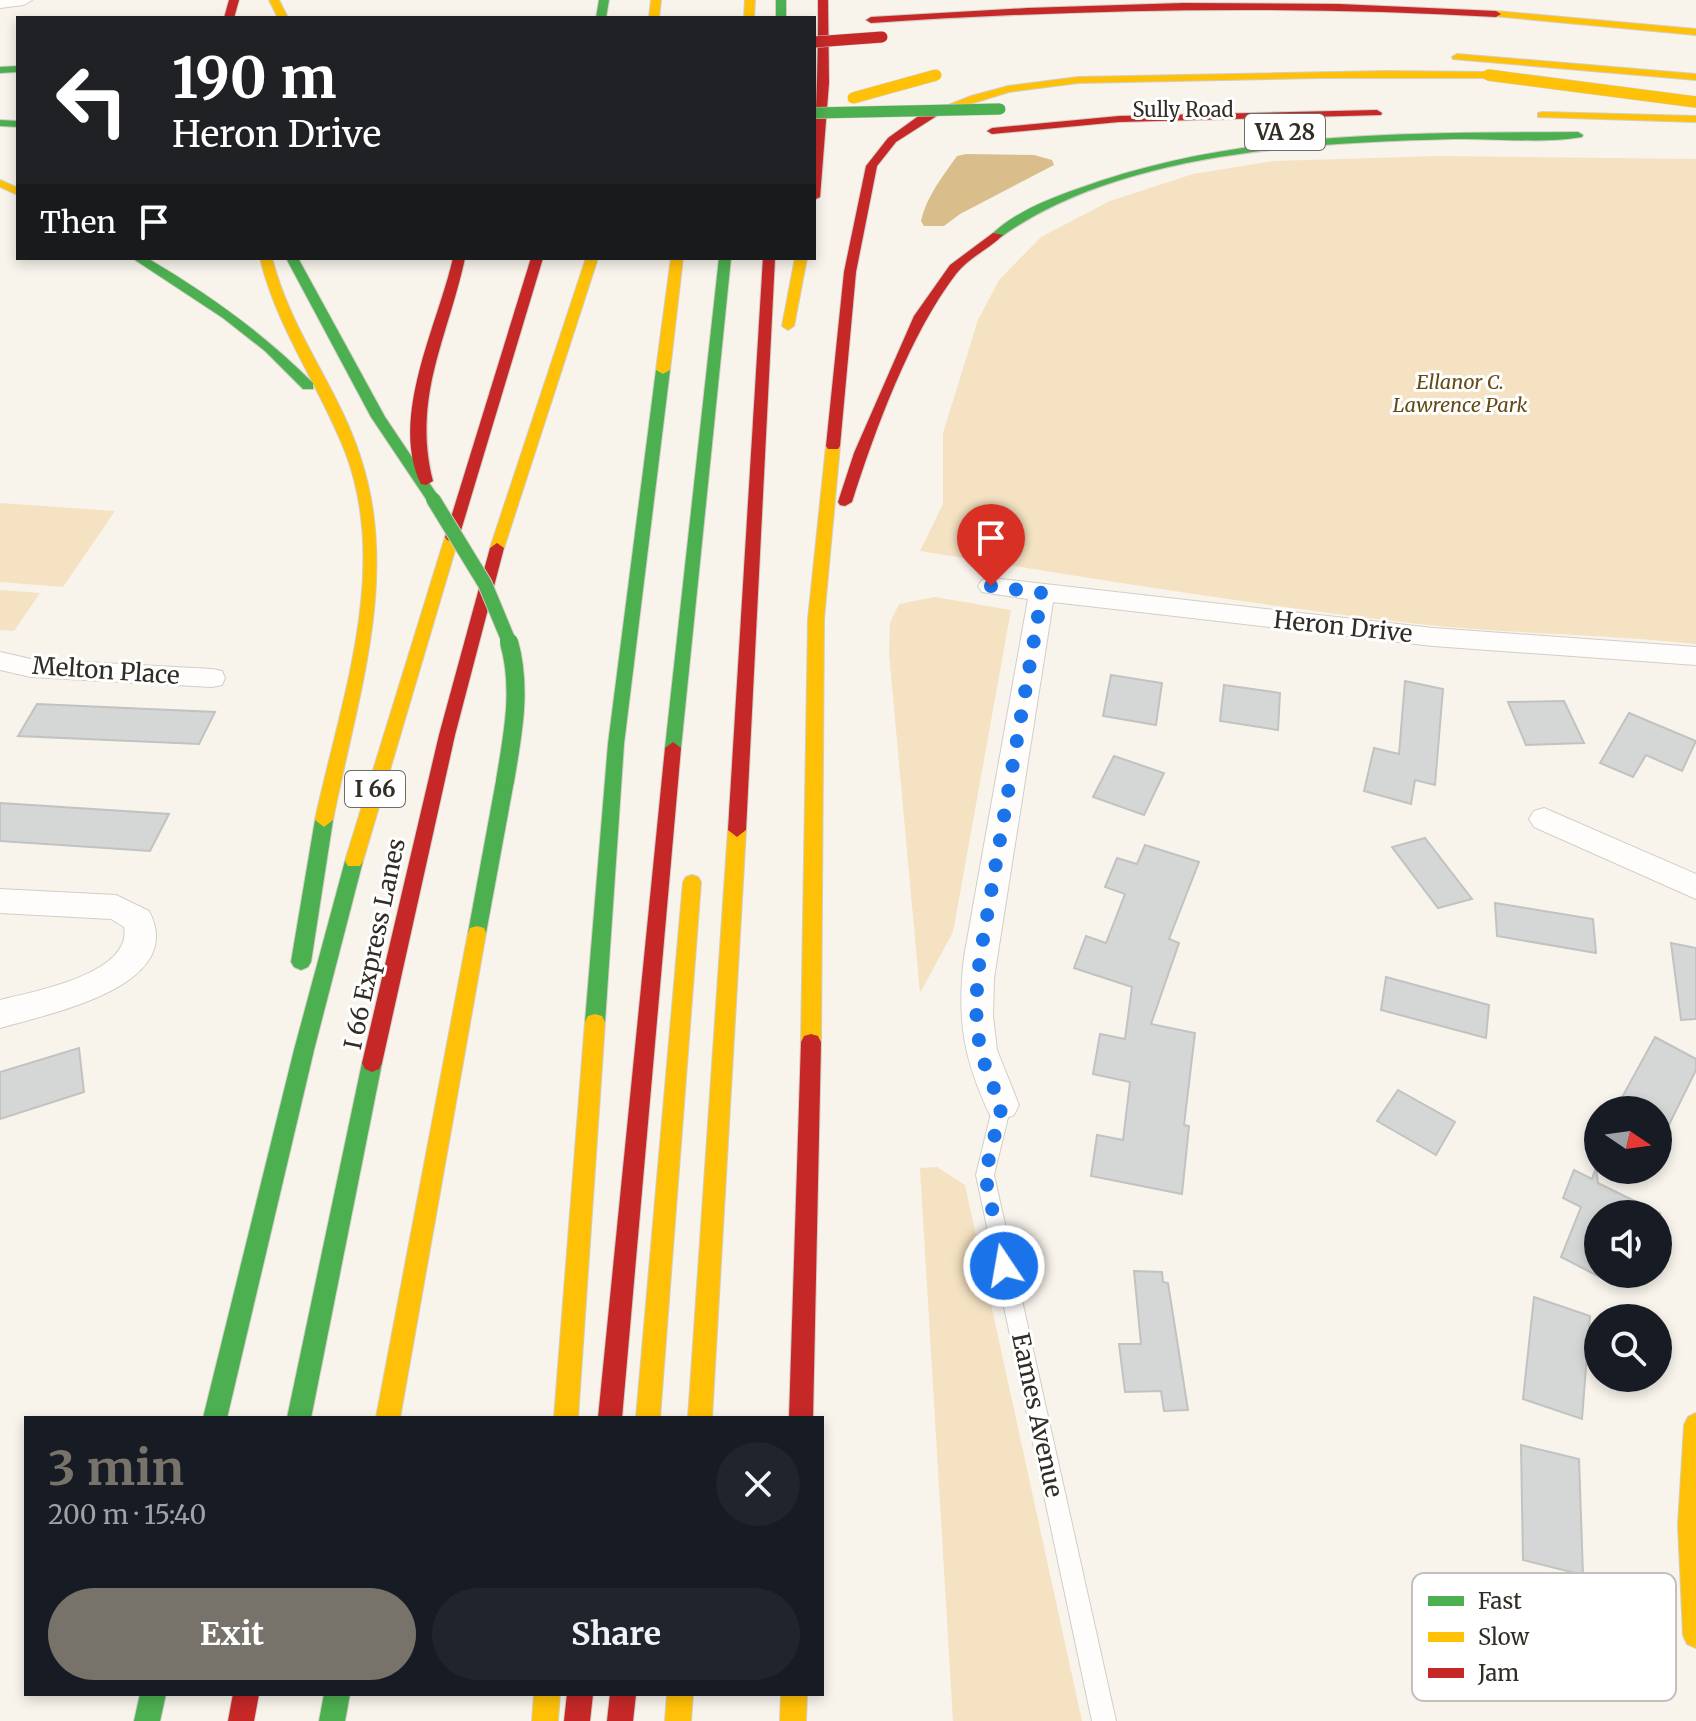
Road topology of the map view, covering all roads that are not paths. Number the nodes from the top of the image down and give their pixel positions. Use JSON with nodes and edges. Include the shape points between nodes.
{"nodes":[{"id":1,"x":24,"y":0,"type":"edge"},
{"id":2,"x":823,"y":0,"type":"edge"},
{"id":3,"x":1061,"y":0,"type":"edge"},
{"id":4,"x":1544,"y":0,"type":"edge"},
{"id":5,"x":0,"y":3,"type":"edge"},
{"id":6,"x":986,"y":12,"type":"junction"},
{"id":7,"x":816,"y":24,"type":"edge"},
{"id":8,"x":1696,"y":30,"type":"edge"},
{"id":9,"x":816,"y":42,"type":"edge"},
{"id":10,"x":1696,"y":48,"type":"edge"},
{"id":11,"x":1403,"y":65,"type":"junction"},
{"id":12,"x":1021,"y":69,"type":"dead end"},
{"id":13,"x":946,"y":74,"type":"dead end"},
{"id":14,"x":1696,"y":77,"type":"edge"},
{"id":15,"x":1696,"y":87,"type":"edge"},
{"id":16,"x":1277,"y":94,"type":"dead end"},
{"id":17,"x":1214,"y":98,"type":"dead end"},
{"id":18,"x":1696,"y":102,"type":"edge"},
{"id":19,"x":1136,"y":103,"type":"junction"},
{"id":20,"x":1044,"y":107,"type":"dead end"},
{"id":21,"x":1007,"y":109,"type":"dead end"},
{"id":22,"x":816,"y":113,"type":"edge"},
{"id":23,"x":816,"y":114,"type":"edge"},
{"id":24,"x":1524,"y":114,"type":"dead end"},
{"id":25,"x":1696,"y":119,"type":"edge"},
{"id":26,"x":816,"y":131,"type":"edge"},
{"id":27,"x":842,"y":131,"type":"dead end"},
{"id":28,"x":869,"y":131,"type":"dead end"},
{"id":29,"x":938,"y":131,"type":"dead end"},
{"id":30,"x":1578,"y":135,"type":"junction"},
{"id":31,"x":1601,"y":136,"type":"dead end"},
{"id":32,"x":816,"y":174,"type":"edge"},
{"id":33,"x":141,"y":260,"type":"edge"},
{"id":34,"x":267,"y":260,"type":"edge"},
{"id":35,"x":293,"y":260,"type":"edge"},
{"id":36,"x":459,"y":260,"type":"edge"},
{"id":37,"x":536,"y":260,"type":"edge"},
{"id":38,"x":591,"y":260,"type":"edge"},
{"id":39,"x":677,"y":260,"type":"edge"},
{"id":40,"x":725,"y":260,"type":"edge"},
{"id":41,"x":769,"y":260,"type":"edge"},
{"id":42,"x":801,"y":260,"type":"edge"},
{"id":43,"x":709,"y":415,"type":"junction"},
{"id":44,"x":340,"y":427,"type":"junction"},
{"id":45,"x":759,"y":441,"type":"junction"},
{"id":46,"x":433,"y":499,"type":"junction"},
{"id":47,"x":715,"y":519,"type":"dead end"},
{"id":48,"x":991,"y":586,"type":"dead end"},
{"id":49,"x":1042,"y":593,"type":"junction"},
{"id":50,"x":815,"y":653,"type":"junction"},
{"id":51,"x":1696,"y":656,"type":"edge"},
{"id":52,"x":0,"y":661,"type":"edge"},
{"id":53,"x":212,"y":678,"type":"dead end"},
{"id":54,"x":1544,"y":819,"type":"dead end"},
{"id":55,"x":694,"y":865,"type":"dead end"},
{"id":56,"x":1696,"y":887,"type":"edge"},
{"id":57,"x":0,"y":901,"type":"edge"},
{"id":58,"x":297,"y":984,"type":"dead end"},
{"id":59,"x":0,"y":1014,"type":"edge"},
{"id":60,"x":289,"y":1031,"type":"dead end"},
{"id":61,"x":1002,"y":1105,"type":"joint"},
{"id":62,"x":248,"y":1280,"type":"junction"},
{"id":63,"x":215,"y":1416,"type":"edge"},
{"id":64,"x":299,"y":1416,"type":"edge"},
{"id":65,"x":388,"y":1416,"type":"edge"},
{"id":66,"x":566,"y":1416,"type":"edge"},
{"id":67,"x":610,"y":1416,"type":"edge"},
{"id":68,"x":648,"y":1416,"type":"edge"},
{"id":69,"x":700,"y":1416,"type":"edge"},
{"id":70,"x":801,"y":1416,"type":"edge"},
{"id":71,"x":1696,"y":1425,"type":"edge"},
{"id":72,"x":1696,"y":1635,"type":"edge"},
{"id":73,"x":153,"y":1696,"type":"edge"},
{"id":74,"x":246,"y":1696,"type":"edge"},
{"id":75,"x":337,"y":1696,"type":"edge"},
{"id":76,"x":547,"y":1696,"type":"edge"},
{"id":77,"x":580,"y":1696,"type":"edge"},
{"id":78,"x":623,"y":1696,"type":"edge"},
{"id":79,"x":680,"y":1696,"type":"edge"},
{"id":80,"x":794,"y":1696,"type":"edge"},
{"id":81,"x":147,"y":1721,"type":"edge"},
{"id":82,"x":241,"y":1721,"type":"edge"},
{"id":83,"x":332,"y":1721,"type":"edge"},
{"id":84,"x":545,"y":1721,"type":"edge"},
{"id":85,"x":577,"y":1721,"type":"edge"},
{"id":86,"x":620,"y":1721,"type":"edge"},
{"id":87,"x":678,"y":1721,"type":"edge"},
{"id":88,"x":793,"y":1721,"type":"edge"},
{"id":89,"x":1104,"y":1721,"type":"edge"}],
"edges":[{"from":1,"to":5,"type":"street"},
{"from":2,"to":32,"type":"main road","via":[[824,83]]},
{"from":3,"to":6,"type":"main road"},
{"from":4,"to":8,"type":"main road"},
{"from":6,"to":7,"type":"main road"},
{"from":6,"to":8,"type":"main road","via":[[1191,3],[1335,4]]},
{"from":9,"to":10,"type":"main road","bridge":true,"via":[[1116,22],[1284,19],[1432,24]]},
{"from":11,"to":12,"type":"main road"},
{"from":11,"to":14,"type":"main road"},
{"from":11,"to":18,"type":"main road","bridge":true},
{"from":11,"to":50,"type":"main road","via":[[1058,80],[969,98],[924,117],[892,140],[866,184],[850,272]]},
{"from":13,"to":22,"type":"main road","bridge":true,"via":[[880,89]]},
{"from":15,"to":16,"type":"main road","via":[[1490,84]]},
{"from":17,"to":19,"type":"main road"},
{"from":19,"to":20,"type":"main road"},
{"from":19,"to":30,"type":"main road","name":"Sully Road","number":"VA 28","via":[[1391,111],[1119,119],[985,131]]},
{"from":21,"to":23,"type":"main road","bridge":true},
{"from":24,"to":25,"type":"main road"},
{"from":26,"to":27,"type":"main road"},
{"from":28,"to":29,"type":"main road"},
{"from":30,"to":31,"type":"main road","name":"Sully Road","number":"VA 28"},
{"from":30,"to":50,"type":"main road","via":[[1386,140],[1211,156],[1103,182],[1006,227],[970,253],[938,287],[897,367],[848,491],[829,618]]},
{"from":33,"to":44,"type":"main road","via":[[249,328],[294,370]]},
{"from":34,"to":44,"type":"main road","via":[[275,292]]},
{"from":35,"to":46,"type":"main road","via":[[395,444]]},
{"from":36,"to":46,"type":"main road","via":[[422,385],[418,438]]},
{"from":37,"to":62,"type":"main road","number":"I 66","via":[[359,844]]},
{"from":38,"to":64,"type":"main road","name":"I 66 Express Lanes","via":[[509,507],[454,707]]},
{"from":39,"to":66,"type":"main road","via":[[616,744]]},
{"from":40,"to":43,"type":"main road"},
{"from":41,"to":45,"type":"main road"},
{"from":42,"to":45,"type":"main road"},
{"from":43,"to":47,"type":"main road"},
{"from":43,"to":67,"type":"main road"},
{"from":44,"to":58,"type":"main road","via":[[369,513],[369,585]]},
{"from":45,"to":69,"type":"main road"},
{"from":46,"to":65,"type":"main road","bridge":true,"via":[[494,600],[512,649],[515,707]]},
{"from":48,"to":49,"type":"street","name":"Heron Drive"},
{"from":49,"to":51,"type":"street","name":"Heron Drive","via":[[1503,644]]},
{"from":49,"to":61,"type":"street","name":"Eames Avenue","via":[[975,1006],[979,1051]]},
{"from":50,"to":70,"type":"main road"},
{"from":52,"to":53,"type":"street","name":"Melton Place","via":[[31,668]]},
{"from":54,"to":56,"type":"street"},
{"from":55,"to":68,"type":"main road"},
{"from":57,"to":59,"type":"street","via":[[116,907],[138,920],[141,939],[127,965],[101,984]]},
{"from":60,"to":62,"type":"main road"},
{"from":61,"to":89,"type":"lane","name":"Eames Avenue","via":[[985,1175]]},
{"from":62,"to":63,"type":"main road","number":"I 66"},
{"from":71,"to":72,"type":"main road","via":[[1690,1525]]},
{"from":73,"to":81,"type":"main road"},
{"from":74,"to":82,"type":"main road"},
{"from":75,"to":83,"type":"main road"},
{"from":76,"to":84,"type":"main road"},
{"from":77,"to":85,"type":"main road"},
{"from":78,"to":86,"type":"main road"},
{"from":79,"to":87,"type":"main road"},
{"from":80,"to":88,"type":"main road"}]}
